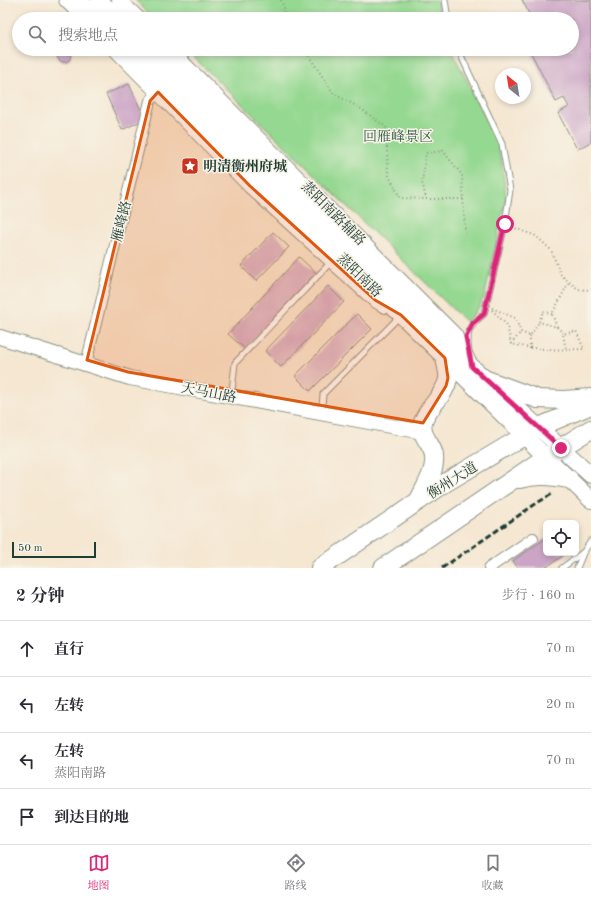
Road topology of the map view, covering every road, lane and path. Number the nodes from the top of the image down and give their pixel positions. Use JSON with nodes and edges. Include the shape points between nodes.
{"nodes":[{"id":1,"x":66,"y":0,"type":"edge"},
{"id":2,"x":79,"y":0,"type":"edge"},
{"id":3,"x":100,"y":0,"type":"edge"},
{"id":4,"x":119,"y":0,"type":"edge"},
{"id":5,"x":281,"y":0,"type":"edge"},
{"id":6,"x":446,"y":0,"type":"edge"},
{"id":7,"x":78,"y":12,"type":"edge"},
{"id":8,"x":92,"y":12,"type":"edge"},
{"id":9,"x":112,"y":12,"type":"edge"},
{"id":10,"x":132,"y":12,"type":"edge"},
{"id":11,"x":283,"y":12,"type":"edge"},
{"id":12,"x":447,"y":12,"type":"edge"},
{"id":13,"x":123,"y":56,"type":"edge"},
{"id":14,"x":136,"y":56,"type":"edge"},
{"id":15,"x":156,"y":56,"type":"edge"},
{"id":16,"x":176,"y":56,"type":"edge"},
{"id":17,"x":309,"y":56,"type":"edge"},
{"id":18,"x":461,"y":56,"type":"edge"},
{"id":19,"x":162,"y":88,"type":"junction"},
{"id":20,"x":426,"y":199,"type":"junction"},
{"id":21,"x":463,"y":199,"type":"junction"},
{"id":22,"x":505,"y":224,"type":"junction"},
{"id":23,"x":465,"y":232,"type":"dead end"},
{"id":24,"x":336,"y":257,"type":"junction"},
{"id":25,"x":570,"y":282,"type":"junction"},
{"id":26,"x":591,"y":290,"type":"edge"},
{"id":27,"x":486,"y":305,"type":"junction"},
{"id":28,"x":552,"y":314,"type":"junction"},
{"id":29,"x":401,"y":315,"type":"junction"},
{"id":30,"x":539,"y":322,"type":"junction"},
{"id":31,"x":557,"y":327,"type":"junction"},
{"id":32,"x":521,"y":332,"type":"junction"},
{"id":33,"x":0,"y":333,"type":"edge"},
{"id":34,"x":563,"y":334,"type":"junction"},
{"id":35,"x":530,"y":336,"type":"junction"},
{"id":36,"x":0,"y":337,"type":"edge"},
{"id":37,"x":511,"y":344,"type":"junction"},
{"id":38,"x":530,"y":349,"type":"junction"},
{"id":39,"x":566,"y":350,"type":"junction"},
{"id":40,"x":445,"y":358,"type":"junction"},
{"id":41,"x":86,"y":362,"type":"junction"},
{"id":42,"x":478,"y":373,"type":"junction"},
{"id":43,"x":232,"y":391,"type":"junction"},
{"id":44,"x":591,"y":398,"type":"edge"},
{"id":45,"x":591,"y":404,"type":"edge"},
{"id":46,"x":322,"y":407,"type":"junction"},
{"id":47,"x":423,"y":427,"type":"junction"},
{"id":48,"x":591,"y":429,"type":"edge"},
{"id":49,"x":532,"y":432,"type":"junction"},
{"id":50,"x":561,"y":448,"type":"junction"},
{"id":51,"x":546,"y":457,"type":"junction"},
{"id":52,"x":591,"y":475,"type":"edge"},
{"id":53,"x":569,"y":479,"type":"junction"},
{"id":54,"x":511,"y":481,"type":"junction"},
{"id":55,"x":591,"y":500,"type":"edge"},
{"id":56,"x":419,"y":501,"type":"junction"},
{"id":57,"x":533,"y":538,"type":"dead end"},
{"id":58,"x":591,"y":541,"type":"edge"},
{"id":59,"x":583,"y":553,"type":"junction"},
{"id":60,"x":320,"y":568,"type":"edge"},
{"id":61,"x":383,"y":568,"type":"edge"},
{"id":62,"x":489,"y":568,"type":"edge"},
{"id":63,"x":562,"y":568,"type":"edge"},
{"id":64,"x":577,"y":568,"type":"edge"}],
"edges":[{"from":1,"to":7,"type":"street"},
{"from":2,"to":8,"type":"main road"},
{"from":3,"to":9,"type":"main road"},
{"from":4,"to":10,"type":"street"},
{"from":5,"to":11,"type":"path"},
{"from":6,"to":12,"type":"lane"},
{"from":13,"to":19,"type":"street"},
{"from":14,"to":19,"type":"main road","name":"蒸阳南路"},
{"from":15,"to":42,"type":"main road","name":"蒸阳南路"},
{"from":16,"to":42,"type":"street","name":"蒸阳南路辅路","via":[[455,335]]},
{"from":17,"to":20,"type":"path","via":[[334,94],[360,108],[386,127],[388,174],[400,198]]},
{"from":18,"to":22,"type":"lane","via":[[502,144],[510,190]]},
{"from":19,"to":24,"type":"main road","name":"蒸阳南路"},
{"from":19,"to":41,"type":"street","name":"雁峰路","via":[[150,101]]},
{"from":20,"to":21,"type":"path"},
{"from":20,"to":21,"type":"path","via":[[422,182],[426,153],[443,151],[462,175]]},
{"from":21,"to":23,"type":"path"},
{"from":22,"to":25,"type":"path","via":[[536,236],[551,250],[561,275]]},
{"from":22,"to":27,"type":"lane"},
{"from":24,"to":29,"type":"main road","name":"蒸阳南路"},
{"from":24,"to":43,"type":"lane","via":[[235,363]]},
{"from":25,"to":26,"type":"path","via":[[578,289]]},
{"from":25,"to":28,"type":"path"},
{"from":27,"to":32,"type":"path","via":[[515,318]]},
{"from":27,"to":37,"type":"path","via":[[508,325]]},
{"from":27,"to":42,"type":"lane","via":[[484,314],[473,323],[466,337]]},
{"from":28,"to":30,"type":"path","via":[[543,311]]},
{"from":28,"to":31,"type":"path"},
{"from":29,"to":40,"type":"main road","name":"蒸阳南路"},
{"from":29,"to":46,"type":"lane","via":[[323,394]]},
{"from":30,"to":31,"type":"path"},
{"from":30,"to":35,"type":"path"},
{"from":31,"to":34,"type":"path"},
{"from":32,"to":35,"type":"path"},
{"from":32,"to":37,"type":"path"},
{"from":33,"to":41,"type":"street","name":"天马山路"},
{"from":34,"to":39,"type":"path"},
{"from":34,"to":39,"type":"path","via":[[576,331],[584,349]]},
{"from":35,"to":38,"type":"path"},
{"from":36,"to":41,"type":"street","name":"天马山路"},
{"from":37,"to":38,"type":"path"},
{"from":38,"to":39,"type":"path"},
{"from":40,"to":47,"type":"highway","via":[[448,378],[446,386],[428,412]]},
{"from":40,"to":49,"type":"main road","name":"蒸阳南路"},
{"from":41,"to":43,"type":"street","name":"天马山路"},
{"from":41,"to":47,"type":"street","name":"天马山路","via":[[130,378]]},
{"from":42,"to":44,"type":"highway","via":[[538,398]]},
{"from":42,"to":49,"type":"main road","name":"蒸阳南路"},
{"from":43,"to":46,"type":"street","name":"天马山路"},
{"from":45,"to":49,"type":"highway","name":"衡州大道"},
{"from":46,"to":47,"type":"street","name":"天马山路"},
{"from":47,"to":56,"type":"highway","via":[[434,458],[431,475]]},
{"from":48,"to":50,"type":"highway"},
{"from":49,"to":50,"type":"main road","name":"蒸阳南路"},
{"from":49,"to":51,"type":"main road","name":"蒸阳南路"},
{"from":49,"to":56,"type":"highway","name":"衡州大道"},
{"from":50,"to":51,"type":"highway"},
{"from":50,"to":52,"type":"main road","name":"蒸阳南路"},
{"from":51,"to":53,"type":"main road","name":"蒸阳南路"},
{"from":51,"to":54,"type":"highway"},
{"from":53,"to":54,"type":"highway","via":[[531,475]]},
{"from":53,"to":55,"type":"main road","name":"蒸阳南路"},
{"from":54,"to":61,"type":"highway"},
{"from":56,"to":60,"type":"highway","name":"衡州大道"},
{"from":57,"to":62,"type":"street"},
{"from":58,"to":59,"type":"lane"},
{"from":59,"to":63,"type":"lane"},
{"from":59,"to":64,"type":"lane"}]}
